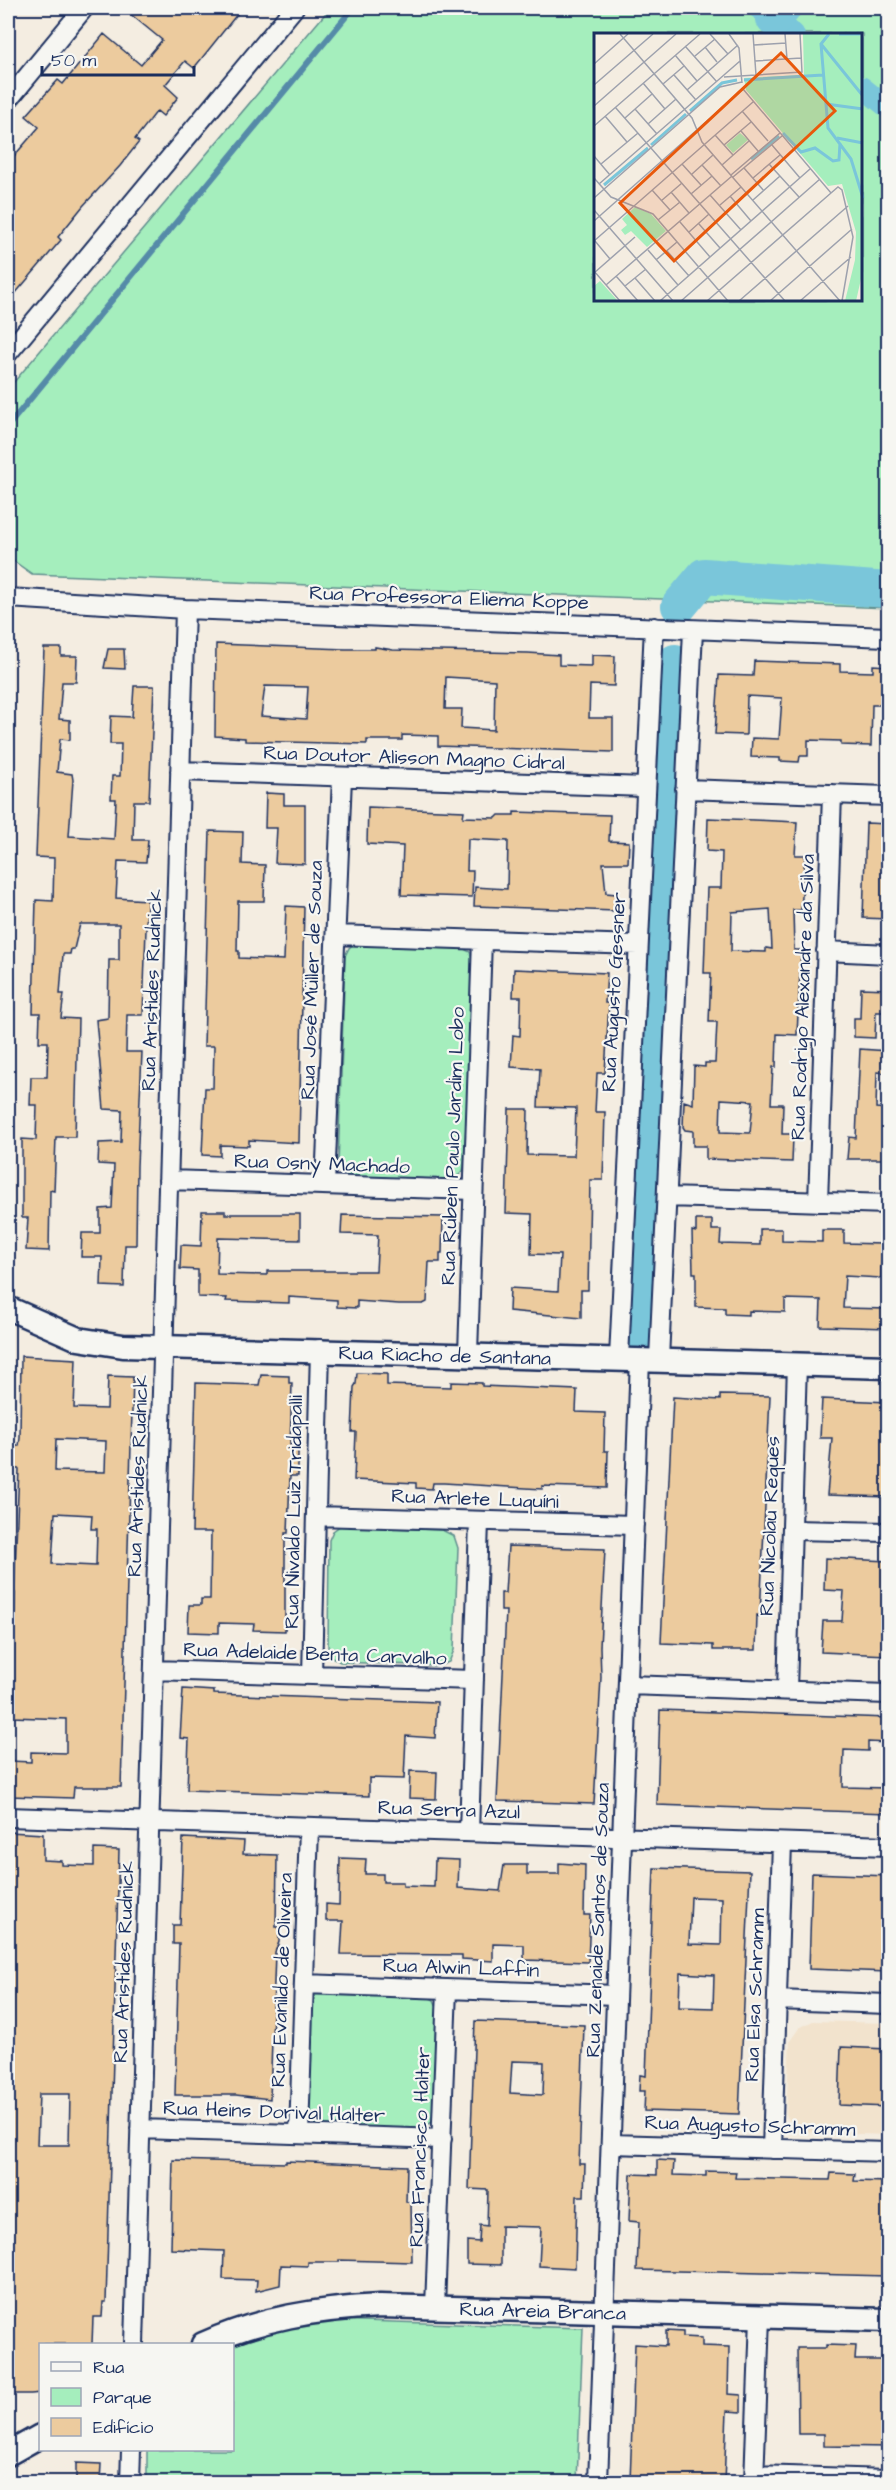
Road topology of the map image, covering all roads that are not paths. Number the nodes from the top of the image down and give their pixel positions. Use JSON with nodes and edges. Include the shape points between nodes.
{"nodes":[{"id":1,"x":84,"y":8,"type":"edge"},
{"id":2,"x":294,"y":8,"type":"edge"},
{"id":3,"x":8,"y":100,"type":"edge"},
{"id":4,"x":8,"y":353,"type":"edge"},
{"id":5,"x":8,"y":598,"type":"edge"},
{"id":6,"x":185,"y":609,"type":"junction"},
{"id":7,"x":654,"y":627,"type":"junction"},
{"id":8,"x":693,"y":630,"type":"junction"},
{"id":9,"x":888,"y":637,"type":"edge"},
{"id":10,"x":180,"y":771,"type":"junction"},
{"id":11,"x":342,"y":777,"type":"junction"},
{"id":12,"x":645,"y":788,"type":"junction"},
{"id":13,"x":685,"y":789,"type":"junction"},
{"id":14,"x":832,"y":794,"type":"junction"},
{"id":15,"x":888,"y":796,"type":"edge"},
{"id":16,"x":336,"y":935,"type":"junction"},
{"id":17,"x":482,"y":940,"type":"junction"},
{"id":18,"x":637,"y":945,"type":"junction"},
{"id":19,"x":826,"y":951,"type":"junction"},
{"id":20,"x":888,"y":954,"type":"edge"},
{"id":21,"x":168,"y":1180,"type":"junction"},
{"id":22,"x":325,"y":1185,"type":"junction"},
{"id":23,"x":473,"y":1190,"type":"junction"},
{"id":24,"x":667,"y":1197,"type":"junction"},
{"id":25,"x":818,"y":1202,"type":"junction"},
{"id":26,"x":888,"y":1204,"type":"edge"},
{"id":27,"x":8,"y":1308,"type":"edge"},
{"id":28,"x":164,"y":1346,"type":"junction"},
{"id":29,"x":320,"y":1349,"type":"junction"},
{"id":30,"x":468,"y":1353,"type":"junction"},
{"id":31,"x":639,"y":1359,"type":"junction"},
{"id":32,"x":797,"y":1364,"type":"junction"},
{"id":33,"x":888,"y":1367,"type":"edge"},
{"id":34,"x":316,"y":1516,"type":"junction"},
{"id":35,"x":479,"y":1521,"type":"junction"},
{"id":36,"x":634,"y":1525,"type":"junction"},
{"id":37,"x":792,"y":1530,"type":"junction"},
{"id":38,"x":888,"y":1532,"type":"edge"},
{"id":39,"x":154,"y":1670,"type":"junction"},
{"id":40,"x":312,"y":1675,"type":"junction"},
{"id":41,"x":474,"y":1680,"type":"junction"},
{"id":42,"x":628,"y":1685,"type":"junction"},
{"id":43,"x":787,"y":1690,"type":"junction"},
{"id":44,"x":888,"y":1694,"type":"edge"},
{"id":45,"x":8,"y":1817,"type":"edge"},
{"id":46,"x":149,"y":1822,"type":"junction"},
{"id":47,"x":309,"y":1827,"type":"junction"},
{"id":48,"x":469,"y":1832,"type":"junction"},
{"id":49,"x":622,"y":1837,"type":"junction"},
{"id":50,"x":782,"y":1843,"type":"junction"},
{"id":51,"x":888,"y":1846,"type":"edge"},
{"id":52,"x":304,"y":1984,"type":"junction"},
{"id":53,"x":447,"y":1989,"type":"junction"},
{"id":54,"x":616,"y":1995,"type":"junction"},
{"id":55,"x":777,"y":2000,"type":"junction"},
{"id":56,"x":888,"y":2004,"type":"edge"},
{"id":57,"x":140,"y":2129,"type":"junction"},
{"id":58,"x":299,"y":2134,"type":"junction"},
{"id":59,"x":442,"y":2139,"type":"junction"},
{"id":60,"x":611,"y":2144,"type":"junction"},
{"id":61,"x":772,"y":2149,"type":"junction"},
{"id":62,"x":888,"y":2152,"type":"edge"},
{"id":63,"x":435,"y":2307,"type":"junction"},
{"id":64,"x":604,"y":2313,"type":"junction"},
{"id":65,"x":760,"y":2317,"type":"junction"},
{"id":66,"x":888,"y":2320,"type":"edge"},
{"id":67,"x":134,"y":2343,"type":"edge"},
{"id":68,"x":206,"y":2343,"type":"edge"},
{"id":69,"x":39,"y":2437,"type":"edge"},
{"id":70,"x":131,"y":2451,"type":"edge"},
{"id":71,"x":8,"y":2454,"type":"edge"},
{"id":72,"x":754,"y":2479,"type":"edge"},
{"id":73,"x":888,"y":2479,"type":"edge"},
{"id":74,"x":130,"y":2482,"type":"edge"},
{"id":75,"x":598,"y":2482,"type":"edge"}],
"edges":[{"from":1,"to":3,"type":"street"},
{"from":2,"to":4,"type":"street"},
{"from":5,"to":6,"type":"street","name":"Rua Professora Eliema Koppe"},
{"from":6,"to":7,"type":"street","name":"Rua Professora Eliema Koppe"},
{"from":6,"to":10,"type":"street","name":"Rua Aristides Rudnick"},
{"from":7,"to":8,"type":"street","name":"Rua Professora Eliema Koppe"},
{"from":7,"to":12,"type":"street","name":"Rua Augusto Gessner"},
{"from":8,"to":9,"type":"street","name":"Rua Professora Eliema Koppe"},
{"from":8,"to":13,"type":"street"},
{"from":10,"to":11,"type":"street","name":"Rua Doutor Alisson Magno Cidral"},
{"from":10,"to":21,"type":"street","name":"Rua Aristides Rudnick"},
{"from":11,"to":12,"type":"street","name":"Rua Doutor Alisson Magno Cidral"},
{"from":11,"to":16,"type":"street","name":"Rua José Müller de Souza"},
{"from":12,"to":18,"type":"street","name":"Rua Augusto Gessner"},
{"from":13,"to":14,"type":"street"},
{"from":13,"to":24,"type":"street"},
{"from":14,"to":15,"type":"street"},
{"from":14,"to":19,"type":"street","name":"Rua Rodrigo Alexandre da Silva"},
{"from":16,"to":17,"type":"street"},
{"from":16,"to":22,"type":"street","name":"Rua José Müller de Souza"},
{"from":17,"to":18,"type":"street"},
{"from":17,"to":23,"type":"street","name":"Rua Rúben Paulo Jardim Lobo"},
{"from":18,"to":31,"type":"street","name":"Rua Augusto Gessner"},
{"from":19,"to":20,"type":"street"},
{"from":19,"to":25,"type":"street","name":"Rua Rodrigo Alexandre da Silva"},
{"from":21,"to":22,"type":"street","name":"Rua Osny Machado"},
{"from":21,"to":28,"type":"street","name":"Rua Aristides Rudnick"},
{"from":22,"to":23,"type":"street","name":"Rua Osny Machado"},
{"from":23,"to":30,"type":"street","name":"Rua Rúben Paulo Jardim Lobo"},
{"from":24,"to":25,"type":"street"},
{"from":24,"to":31,"type":"street"},
{"from":25,"to":26,"type":"street"},
{"from":27,"to":28,"type":"street","name":"Rua Riacho de Santana","via":[[78,1339],[123,1346]]},
{"from":28,"to":29,"type":"street","name":"Rua Riacho de Santana"},
{"from":28,"to":39,"type":"street","name":"Rua Aristides Rudnick"},
{"from":29,"to":30,"type":"street","name":"Rua Riacho de Santana"},
{"from":29,"to":34,"type":"street","name":"Rua Nivaldo Luiz Tridapalli"},
{"from":30,"to":31,"type":"street","name":"Rua Riacho de Santana"},
{"from":31,"to":32,"type":"street","name":"Rua Riacho de Santana"},
{"from":31,"to":36,"type":"street","name":"Rua Zenaide Santos de Souza"},
{"from":32,"to":33,"type":"street","name":"Rua Riacho de Santana"},
{"from":32,"to":37,"type":"street","name":"Rua Nicolau Reques"},
{"from":34,"to":35,"type":"street","name":"Rua Arlete Luquíni"},
{"from":34,"to":40,"type":"street","name":"Rua Nivaldo Luiz Tridapalli"},
{"from":35,"to":36,"type":"street","name":"Rua Arlete Luquíni"},
{"from":35,"to":41,"type":"street"},
{"from":36,"to":42,"type":"street","name":"Rua Zenaide Santos de Souza"},
{"from":37,"to":38,"type":"street"},
{"from":37,"to":43,"type":"street","name":"Rua Nicolau Reques"},
{"from":39,"to":40,"type":"street","name":"Rua Adelaide Benta Carvalho"},
{"from":39,"to":46,"type":"street","name":"Rua Aristides Rudnick"},
{"from":40,"to":41,"type":"street","name":"Rua Adelaide Benta Carvalho"},
{"from":41,"to":48,"type":"street"},
{"from":42,"to":43,"type":"street"},
{"from":42,"to":49,"type":"street","name":"Rua Zenaide Santos de Souza"},
{"from":43,"to":44,"type":"street"},
{"from":45,"to":46,"type":"street","name":"Rua Serra Azul"},
{"from":46,"to":47,"type":"street","name":"Rua Serra Azul"},
{"from":46,"to":57,"type":"street","name":"Rua Aristides Rudnick"},
{"from":47,"to":48,"type":"street","name":"Rua Serra Azul"},
{"from":47,"to":52,"type":"street","name":"Rua Evanildo de Oliveira"},
{"from":48,"to":49,"type":"street","name":"Rua Serra Azul"},
{"from":49,"to":50,"type":"street","name":"Rua Serra Azul"},
{"from":49,"to":54,"type":"street","name":"Rua Zenaide Santos de Souza"},
{"from":50,"to":51,"type":"street","name":"Rua Serra Azul"},
{"from":50,"to":55,"type":"street","name":"Rua Elsa Schramm"},
{"from":52,"to":53,"type":"street","name":"Rua Alwin Laffin"},
{"from":52,"to":58,"type":"street","name":"Rua Evanildo de Oliveira"},
{"from":53,"to":54,"type":"street","name":"Rua Alwin Laffin"},
{"from":53,"to":59,"type":"street","name":"Rua Francisco Halter"},
{"from":54,"to":60,"type":"street","name":"Rua Zenaide Santos de Souza"},
{"from":55,"to":56,"type":"street"},
{"from":55,"to":61,"type":"street","name":"Rua Elsa Schramm"},
{"from":57,"to":58,"type":"street","name":"Rua Heins Dorival Halter"},
{"from":57,"to":67,"type":"street","name":"Rua Aristides Rudnick"},
{"from":58,"to":59,"type":"street","name":"Rua Heins Dorival Halter"},
{"from":59,"to":63,"type":"street","name":"Rua Francisco Halter"},
{"from":60,"to":61,"type":"street","name":"Rua Augusto Schramm"},
{"from":60,"to":64,"type":"street","name":"Rua Zenaide Santos de Souza"},
{"from":61,"to":62,"type":"street","name":"Rua Augusto Schramm"},
{"from":63,"to":64,"type":"street","name":"Rua Areia Branca"},
{"from":63,"to":68,"type":"street","name":"Rua Areia Branca","via":[[309,2311],[253,2324]]},
{"from":64,"to":65,"type":"street","name":"Rua Areia Branca"},
{"from":64,"to":75,"type":"street","name":"Rua Zenaide Santos de Souza"},
{"from":65,"to":66,"type":"street","name":"Rua Areia Branca"},
{"from":65,"to":72,"type":"street"},
{"from":69,"to":71,"type":"street"},
{"from":70,"to":74,"type":"street"},
{"from":72,"to":73,"type":"street"}]}
